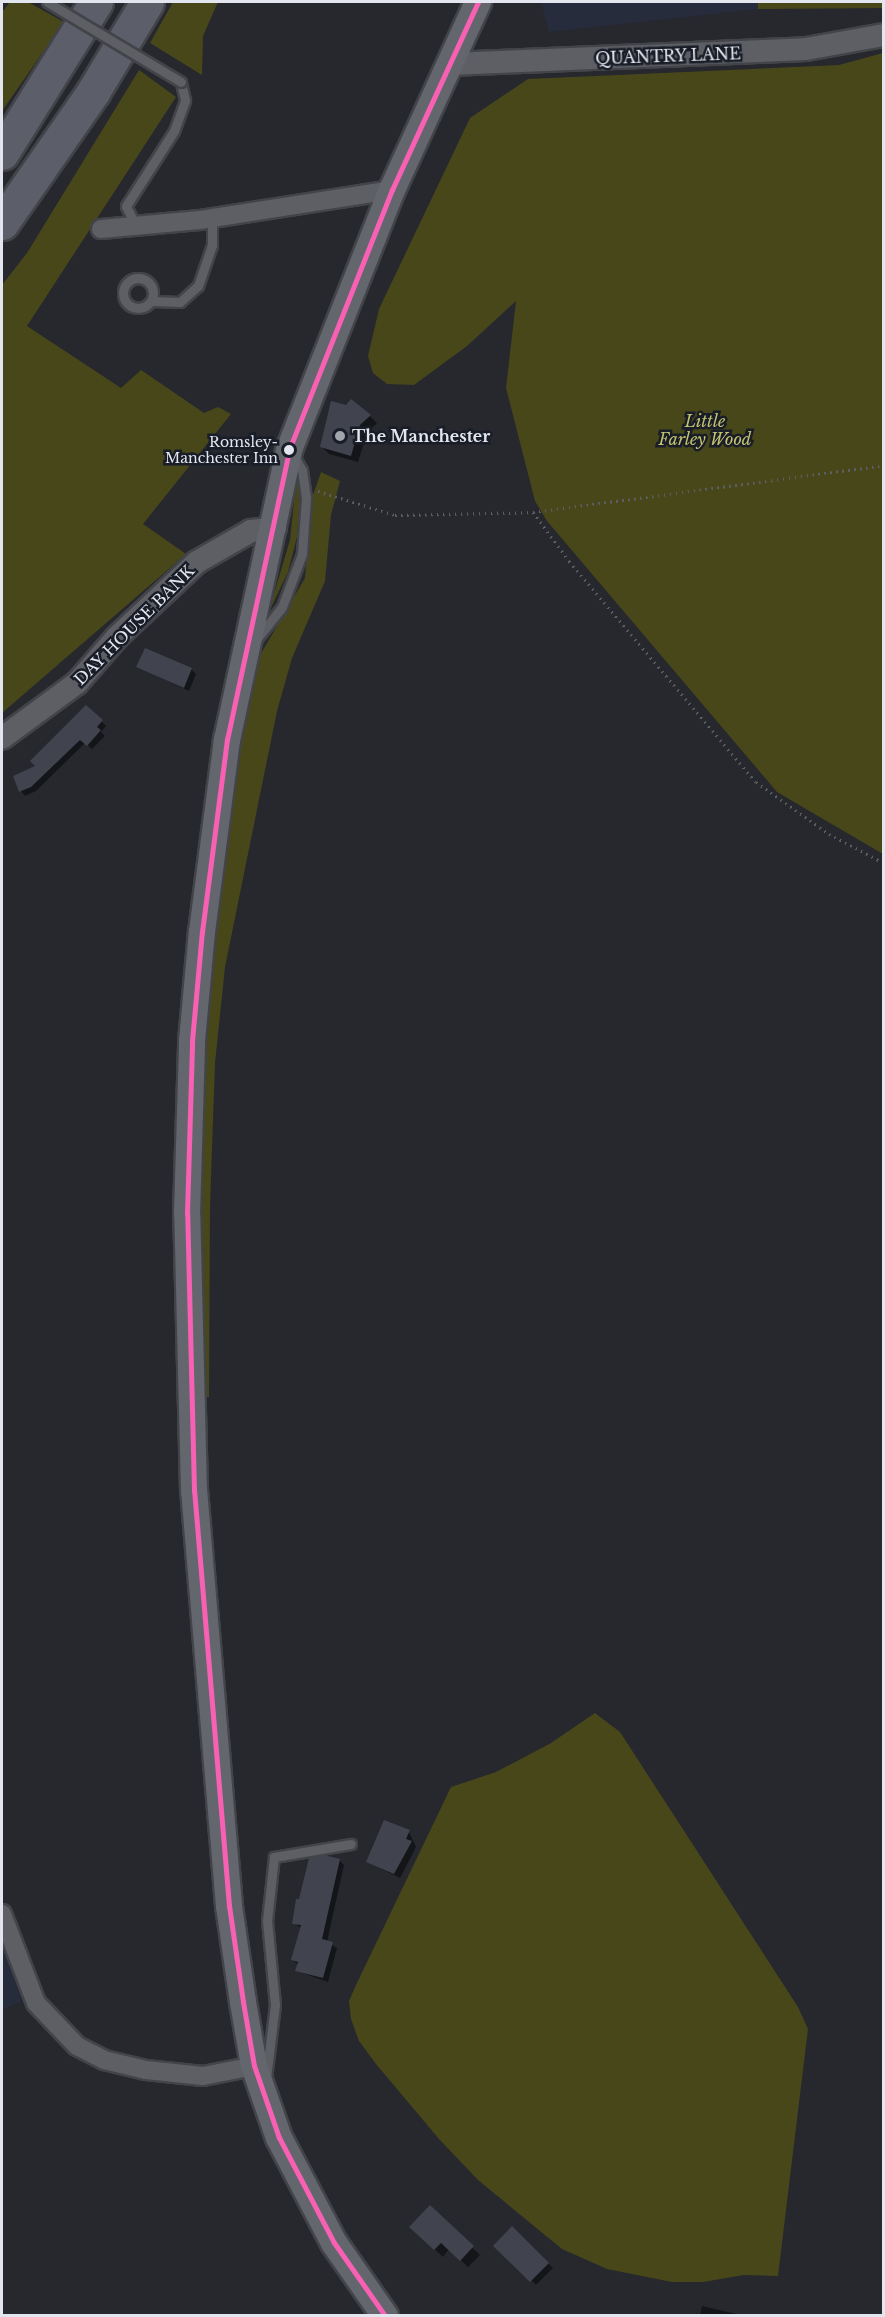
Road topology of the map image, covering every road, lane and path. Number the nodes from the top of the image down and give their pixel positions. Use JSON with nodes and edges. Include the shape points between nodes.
{"nodes":[{"id":1,"x":47,"y":2,"type":"edge"},
{"id":2,"x":96,"y":2,"type":"edge"},
{"id":3,"x":147,"y":2,"type":"edge"},
{"id":4,"x":478,"y":2,"type":"edge"},
{"id":5,"x":884,"y":35,"type":"edge"},
{"id":6,"x":451,"y":64,"type":"junction"},
{"id":7,"x":2,"y":153,"type":"edge"},
{"id":8,"x":392,"y":189,"type":"junction"},
{"id":9,"x":212,"y":218,"type":"junction"},
{"id":10,"x":2,"y":223,"type":"edge"},
{"id":11,"x":135,"y":224,"type":"junction"},
{"id":12,"x":101,"y":229,"type":"dead end"},
{"id":13,"x":151,"y":301,"type":"dead end"},
{"id":14,"x":289,"y":450,"type":"junction"},
{"id":15,"x":884,"y":465,"type":"edge"},
{"id":16,"x":304,"y":487,"type":"junction"},
{"id":17,"x":533,"y":512,"type":"junction"},
{"id":18,"x":275,"y":528,"type":"junction"},
{"id":19,"x":247,"y":641,"type":"junction"},
{"id":20,"x":2,"y":738,"type":"edge"},
{"id":21,"x":884,"y":863,"type":"edge"},
{"id":22,"x":351,"y":1844,"type":"dead end"},
{"id":23,"x":3,"y":1922,"type":"edge"},
{"id":24,"x":254,"y":2066,"type":"junction"},
{"id":25,"x":263,"y":2092,"type":"junction"},
{"id":26,"x":385,"y":2316,"type":"edge"}],
"edges":[{"from":1,"to":11,"type":"lane","bridge":true,"via":[[181,82],[185,100],[174,131],[126,206]]},
{"from":2,"to":7,"type":"highway"},
{"from":3,"to":10,"type":"highway","via":[[93,92]]},
{"from":4,"to":6,"type":"main road"},
{"from":5,"to":6,"type":"street","name":"QUANTRY LANE","via":[[861,42],[796,50]]},
{"from":6,"to":8,"type":"main road"},
{"from":8,"to":9,"type":"street"},
{"from":8,"to":14,"type":"main road"},
{"from":9,"to":11,"type":"street"},
{"from":9,"to":13,"type":"lane","via":[[212,245],[198,286],[180,302]]},
{"from":11,"to":12,"type":"street"},
{"from":14,"to":16,"type":"lane","via":[[302,470]]},
{"from":14,"to":18,"type":"main road"},
{"from":15,"to":17,"type":"path"},
{"from":16,"to":17,"type":"path","via":[[395,515]]},
{"from":16,"to":19,"type":"lane","via":[[302,554],[297,576],[269,627],[255,641]]},
{"from":17,"to":21,"type":"path","via":[[569,561],[756,782],[829,834]]},
{"from":18,"to":19,"type":"main road"},
{"from":18,"to":20,"type":"street","name":"DAY HOUSE BANK","via":[[250,531],[197,562],[117,637],[77,682]]},
{"from":19,"to":24,"type":"main road","via":[[227,740],[202,933],[192,1041],[187,1215],[194,1491],[229,1906]]},
{"from":22,"to":25,"type":"lane","via":[[274,1857],[267,1921],[275,2005]]},
{"from":23,"to":24,"type":"street","via":[[36,2003],[77,2046],[104,2060],[146,2070],[203,2076]]},
{"from":24,"to":25,"type":"main road"},
{"from":25,"to":26,"type":"main road","via":[[306,2196]]}]}
